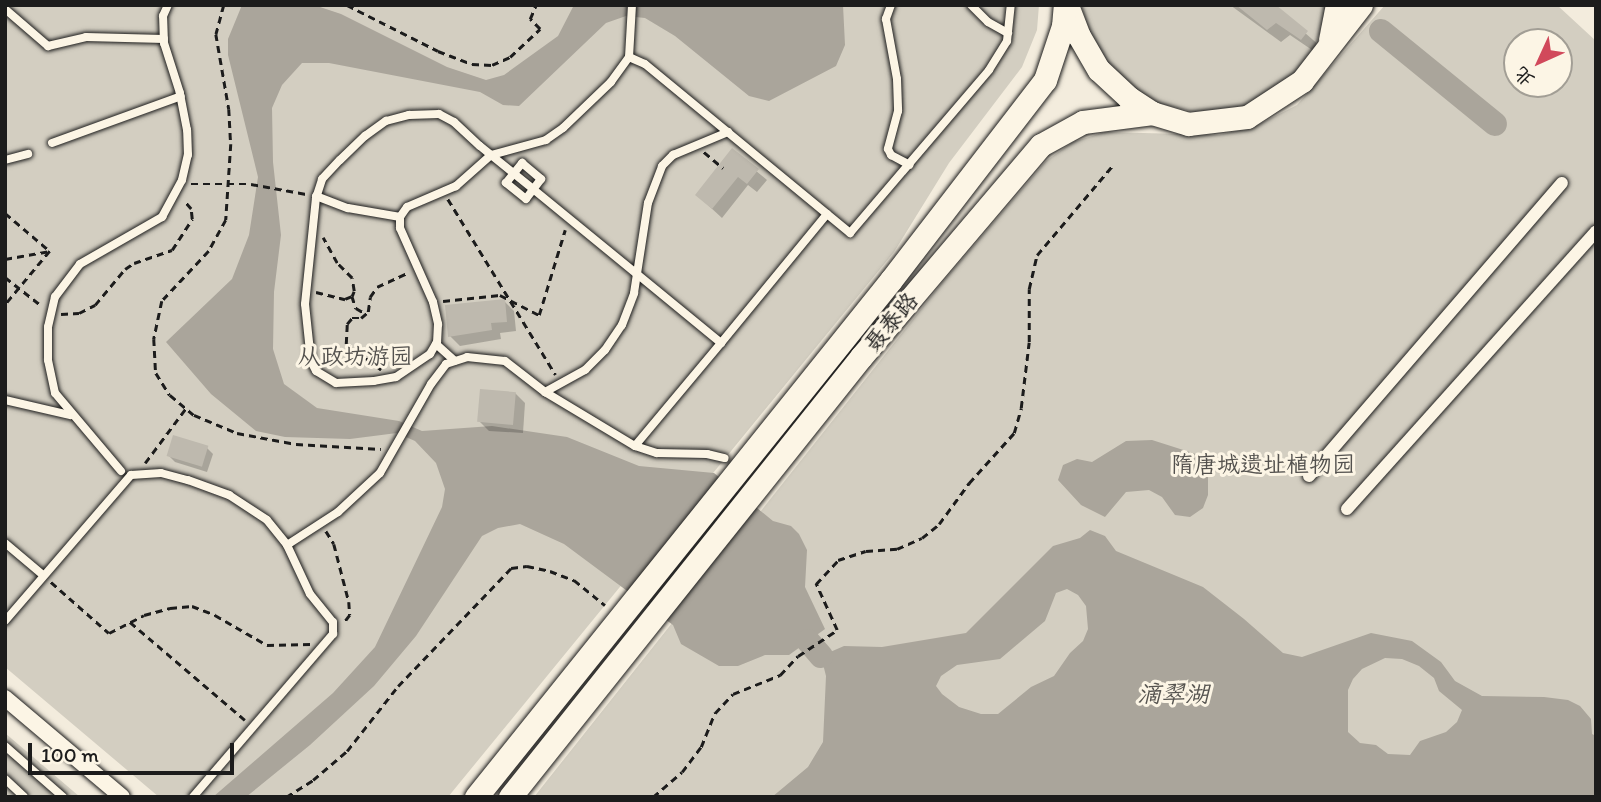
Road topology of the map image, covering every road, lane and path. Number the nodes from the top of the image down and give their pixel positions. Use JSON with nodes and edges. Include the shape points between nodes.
{"nodes":[{"id":1,"x":168,"y":5,"type":"edge"},
{"id":2,"x":224,"y":5,"type":"edge"},
{"id":3,"x":536,"y":5,"type":"edge"},
{"id":4,"x":632,"y":5,"type":"edge"},
{"id":5,"x":891,"y":5,"type":"edge"},
{"id":6,"x":971,"y":5,"type":"edge"},
{"id":7,"x":1011,"y":5,"type":"edge"},
{"id":8,"x":1066,"y":5,"type":"edge"},
{"id":9,"x":1336,"y":5,"type":"edge"},
{"id":10,"x":1361,"y":5,"type":"edge"},
{"id":11,"x":348,"y":6,"type":"edge"},
{"id":12,"x":5,"y":9,"type":"edge"},
{"id":13,"x":1008,"y":33,"type":"junction"},
{"id":14,"x":164,"y":39,"type":"junction"},
{"id":15,"x":1329,"y":47,"type":"junction"},
{"id":16,"x":629,"y":57,"type":"junction"},
{"id":17,"x":181,"y":96,"type":"junction"},
{"id":18,"x":1152,"y":113,"type":"junction"},
{"id":19,"x":729,"y":132,"type":"junction"},
{"id":20,"x":52,"y":143,"type":"dead end"},
{"id":21,"x":696,"y":146,"type":"junction"},
{"id":22,"x":28,"y":154,"type":"dead end"},
{"id":23,"x":491,"y":155,"type":"junction"},
{"id":24,"x":5,"y":160,"type":"edge"},
{"id":25,"x":1115,"y":164,"type":"dead end"},
{"id":26,"x":910,"y":165,"type":"junction"},
{"id":27,"x":723,"y":168,"type":"dead end"},
{"id":28,"x":181,"y":183,"type":"junction"},
{"id":29,"x":1562,"y":183,"type":"dead end"},
{"id":30,"x":230,"y":184,"type":"junction"},
{"id":31,"x":444,"y":192,"type":"junction"},
{"id":32,"x":177,"y":193,"type":"junction"},
{"id":33,"x":316,"y":196,"type":"junction"},
{"id":34,"x":5,"y":213,"type":"edge"},
{"id":35,"x":827,"y":214,"type":"junction"},
{"id":36,"x":400,"y":217,"type":"junction"},
{"id":37,"x":569,"y":218,"type":"junction"},
{"id":38,"x":311,"y":225,"type":"junction"},
{"id":39,"x":1596,"y":231,"type":"edge"},
{"id":40,"x":50,"y":251,"type":"junction"},
{"id":41,"x":5,"y":259,"type":"edge"},
{"id":42,"x":419,"y":268,"type":"junction"},
{"id":43,"x":637,"y":274,"type":"junction"},
{"id":44,"x":5,"y":276,"type":"edge"},
{"id":45,"x":19,"y":288,"type":"junction"},
{"id":46,"x":306,"y":291,"type":"junction"},
{"id":47,"x":352,"y":296,"type":"junction"},
{"id":48,"x":510,"y":301,"type":"junction"},
{"id":49,"x":433,"y":302,"type":"junction"},
{"id":50,"x":5,"y":305,"type":"edge"},
{"id":51,"x":51,"y":312,"type":"junction"},
{"id":52,"x":366,"y":314,"type":"junction"},
{"id":53,"x":721,"y":343,"type":"junction"},
{"id":54,"x":436,"y":344,"type":"junction"},
{"id":55,"x":455,"y":361,"type":"junction"},
{"id":56,"x":396,"y":377,"type":"junction"},
{"id":57,"x":562,"y":384,"type":"junction"},
{"id":58,"x":545,"y":392,"type":"junction"},
{"id":59,"x":5,"y":400,"type":"edge"},
{"id":60,"x":186,"y":408,"type":"junction"},
{"id":61,"x":71,"y":415,"type":"junction"},
{"id":62,"x":635,"y":446,"type":"junction"},
{"id":63,"x":395,"y":447,"type":"junction"},
{"id":64,"x":725,"y":458,"type":"dead end"},
{"id":65,"x":121,"y":471,"type":"junction"},
{"id":66,"x":134,"y":474,"type":"junction"},
{"id":67,"x":1309,"y":475,"type":"dead end"},
{"id":68,"x":120,"y":488,"type":"junction"},
{"id":69,"x":1347,"y":509,"type":"dead end"},
{"id":70,"x":321,"y":524,"type":"junction"},
{"id":71,"x":5,"y":543,"type":"edge"},
{"id":72,"x":287,"y":545,"type":"junction"},
{"id":73,"x":43,"y":575,"type":"junction"},
{"id":74,"x":605,"y":605,"type":"dead end"},
{"id":75,"x":5,"y":621,"type":"edge"},
{"id":76,"x":130,"y":622,"type":"junction"},
{"id":77,"x":333,"y":631,"type":"junction"},
{"id":78,"x":329,"y":640,"type":"junction"},
{"id":79,"x":5,"y":698,"type":"edge"},
{"id":80,"x":253,"y":727,"type":"junction"},
{"id":81,"x":5,"y":746,"type":"edge"},
{"id":82,"x":5,"y":779,"type":"edge"},
{"id":83,"x":516,"y":790,"type":"edge"},
{"id":84,"x":24,"y":797,"type":"edge"},
{"id":85,"x":64,"y":797,"type":"edge"},
{"id":86,"x":122,"y":797,"type":"edge"},
{"id":87,"x":193,"y":797,"type":"edge"},
{"id":88,"x":286,"y":797,"type":"edge"},
{"id":89,"x":476,"y":797,"type":"edge"},
{"id":90,"x":653,"y":797,"type":"edge"}],
"edges":[{"from":1,"to":14,"type":"lane","via":[[163,16]]},
{"from":2,"to":30,"type":"path","via":[[216,34],[229,109]]},
{"from":3,"to":11,"type":"path","via":[[530,19],[540,29],[510,57],[492,65],[472,64],[438,51]]},
{"from":4,"to":16,"type":"lane"},
{"from":5,"to":26,"type":"lane","via":[[886,19],[898,111],[888,149]]},
{"from":6,"to":13,"type":"lane"},
{"from":7,"to":13,"type":"lane"},
{"from":8,"to":18,"type":"main road","via":[[1099,70]]},
{"from":8,"to":89,"type":"main road","name":"聂泰路","via":[[1045,80],[879,295]]},
{"from":9,"to":15,"type":"main road"},
{"from":10,"to":15,"type":"main road","name":"聂泰路"},
{"from":12,"to":14,"type":"lane","via":[[46,48],[86,37]]},
{"from":13,"to":26,"type":"lane","via":[[989,70]]},
{"from":14,"to":17,"type":"lane"},
{"from":15,"to":18,"type":"main road","name":"聂泰路","via":[[1303,81],[1247,117],[1188,124]]},
{"from":16,"to":19,"type":"lane","via":[[646,64]]},
{"from":16,"to":23,"type":"lane","via":[[611,82],[563,128],[546,140]]},
{"from":17,"to":20,"type":"lane"},
{"from":17,"to":28,"type":"lane","via":[[188,155]]},
{"from":18,"to":83,"type":"main road","name":"聂泰路","via":[[1083,121],[1041,145],[900,312]]},
{"from":19,"to":21,"type":"lane"},
{"from":19,"to":35,"type":"lane"},
{"from":21,"to":27,"type":"path"},
{"from":21,"to":43,"type":"lane","via":[[673,155],[655,180]]},
{"from":22,"to":24,"type":"lane"},
{"from":23,"to":31,"type":"lane"},
{"from":23,"to":33,"type":"lane","via":[[439,114],[409,115],[386,121],[365,136],[322,179]]},
{"from":23,"to":37,"type":"lane"},
{"from":25,"to":90,"type":"path","via":[[1037,256],[1029,289],[1023,395],[1014,433],[939,524],[922,538],[897,549],[866,551],[838,560],[816,584],[837,630],[798,656],[780,675],[733,694],[715,713],[701,747],[682,772]]},
{"from":26,"to":35,"type":"lane","via":[[850,233]]},
{"from":28,"to":30,"type":"path"},
{"from":28,"to":32,"type":"lane"},
{"from":29,"to":67,"type":"street"},
{"from":30,"to":33,"type":"path"},
{"from":30,"to":60,"type":"path","via":[[226,220],[209,251],[162,301],[154,339],[156,373],[170,395]]},
{"from":31,"to":36,"type":"lane","via":[[407,207]]},
{"from":31,"to":48,"type":"path"},
{"from":32,"to":51,"type":"lane","via":[[162,217],[80,264],[55,297]]},
{"from":32,"to":51,"type":"path","via":[[191,209],[192,219],[172,250],[125,269],[95,305],[79,313]]},
{"from":33,"to":36,"type":"lane","via":[[348,208]]},
{"from":33,"to":38,"type":"lane"},
{"from":34,"to":40,"type":"path"},
{"from":35,"to":53,"type":"lane"},
{"from":36,"to":42,"type":"lane","via":[[400,228]]},
{"from":37,"to":43,"type":"lane"},
{"from":37,"to":48,"type":"path","via":[[539,315]]},
{"from":38,"to":46,"type":"lane"},
{"from":38,"to":47,"type":"path","via":[[352,278]]},
{"from":39,"to":69,"type":"street"},
{"from":40,"to":41,"type":"path"},
{"from":40,"to":45,"type":"path"},
{"from":42,"to":49,"type":"lane"},
{"from":42,"to":52,"type":"path","via":[[377,286]]},
{"from":43,"to":53,"type":"lane"},
{"from":43,"to":57,"type":"lane","via":[[634,293],[616,333],[584,370]]},
{"from":44,"to":45,"type":"path"},
{"from":45,"to":50,"type":"path"},
{"from":45,"to":51,"type":"path"},
{"from":46,"to":47,"type":"path","via":[[345,299]]},
{"from":46,"to":56,"type":"lane","via":[[308,339],[316,372],[336,383]]},
{"from":47,"to":52,"type":"path","via":[[356,308]]},
{"from":48,"to":49,"type":"path","via":[[500,295]]},
{"from":48,"to":57,"type":"path"},
{"from":49,"to":54,"type":"lane"},
{"from":51,"to":61,"type":"lane","via":[[48,360],[55,393]]},
{"from":52,"to":56,"type":"path","via":[[347,324],[346,344]]},
{"from":53,"to":62,"type":"lane"},
{"from":54,"to":55,"type":"lane"},
{"from":54,"to":56,"type":"lane","via":[[417,366]]},
{"from":55,"to":58,"type":"lane","via":[[467,356],[505,361]]},
{"from":55,"to":63,"type":"lane","via":[[446,364],[430,384]]},
{"from":57,"to":58,"type":"lane"},
{"from":58,"to":62,"type":"lane"},
{"from":59,"to":61,"type":"lane"},
{"from":60,"to":63,"type":"path","via":[[237,432],[296,444],[350,450]]},
{"from":60,"to":66,"type":"path"},
{"from":61,"to":65,"type":"lane"},
{"from":62,"to":64,"type":"lane","via":[[656,453]]},
{"from":63,"to":70,"type":"lane","via":[[380,473]]},
{"from":65,"to":66,"type":"lane"},
{"from":65,"to":68,"type":"lane"},
{"from":66,"to":68,"type":"lane"},
{"from":66,"to":72,"type":"lane","via":[[160,472],[229,495],[267,520]]},
{"from":68,"to":73,"type":"lane"},
{"from":70,"to":72,"type":"lane"},
{"from":70,"to":77,"type":"path","via":[[334,544],[349,602],[350,615]]},
{"from":71,"to":73,"type":"lane"},
{"from":72,"to":77,"type":"lane","via":[[310,594],[333,622]]},
{"from":73,"to":75,"type":"lane"},
{"from":73,"to":76,"type":"path","via":[[109,633]]},
{"from":74,"to":88,"type":"path","via":[[574,580],[550,570],[511,568],[398,686],[347,751]]},
{"from":76,"to":78,"type":"path","via":[[170,608],[192,606],[267,645],[296,647]]},
{"from":76,"to":80,"type":"path"},
{"from":77,"to":78,"type":"lane"},
{"from":78,"to":80,"type":"lane"},
{"from":79,"to":86,"type":"street"},
{"from":80,"to":87,"type":"lane"},
{"from":81,"to":85,"type":"lane"},
{"from":82,"to":84,"type":"lane"}]}
